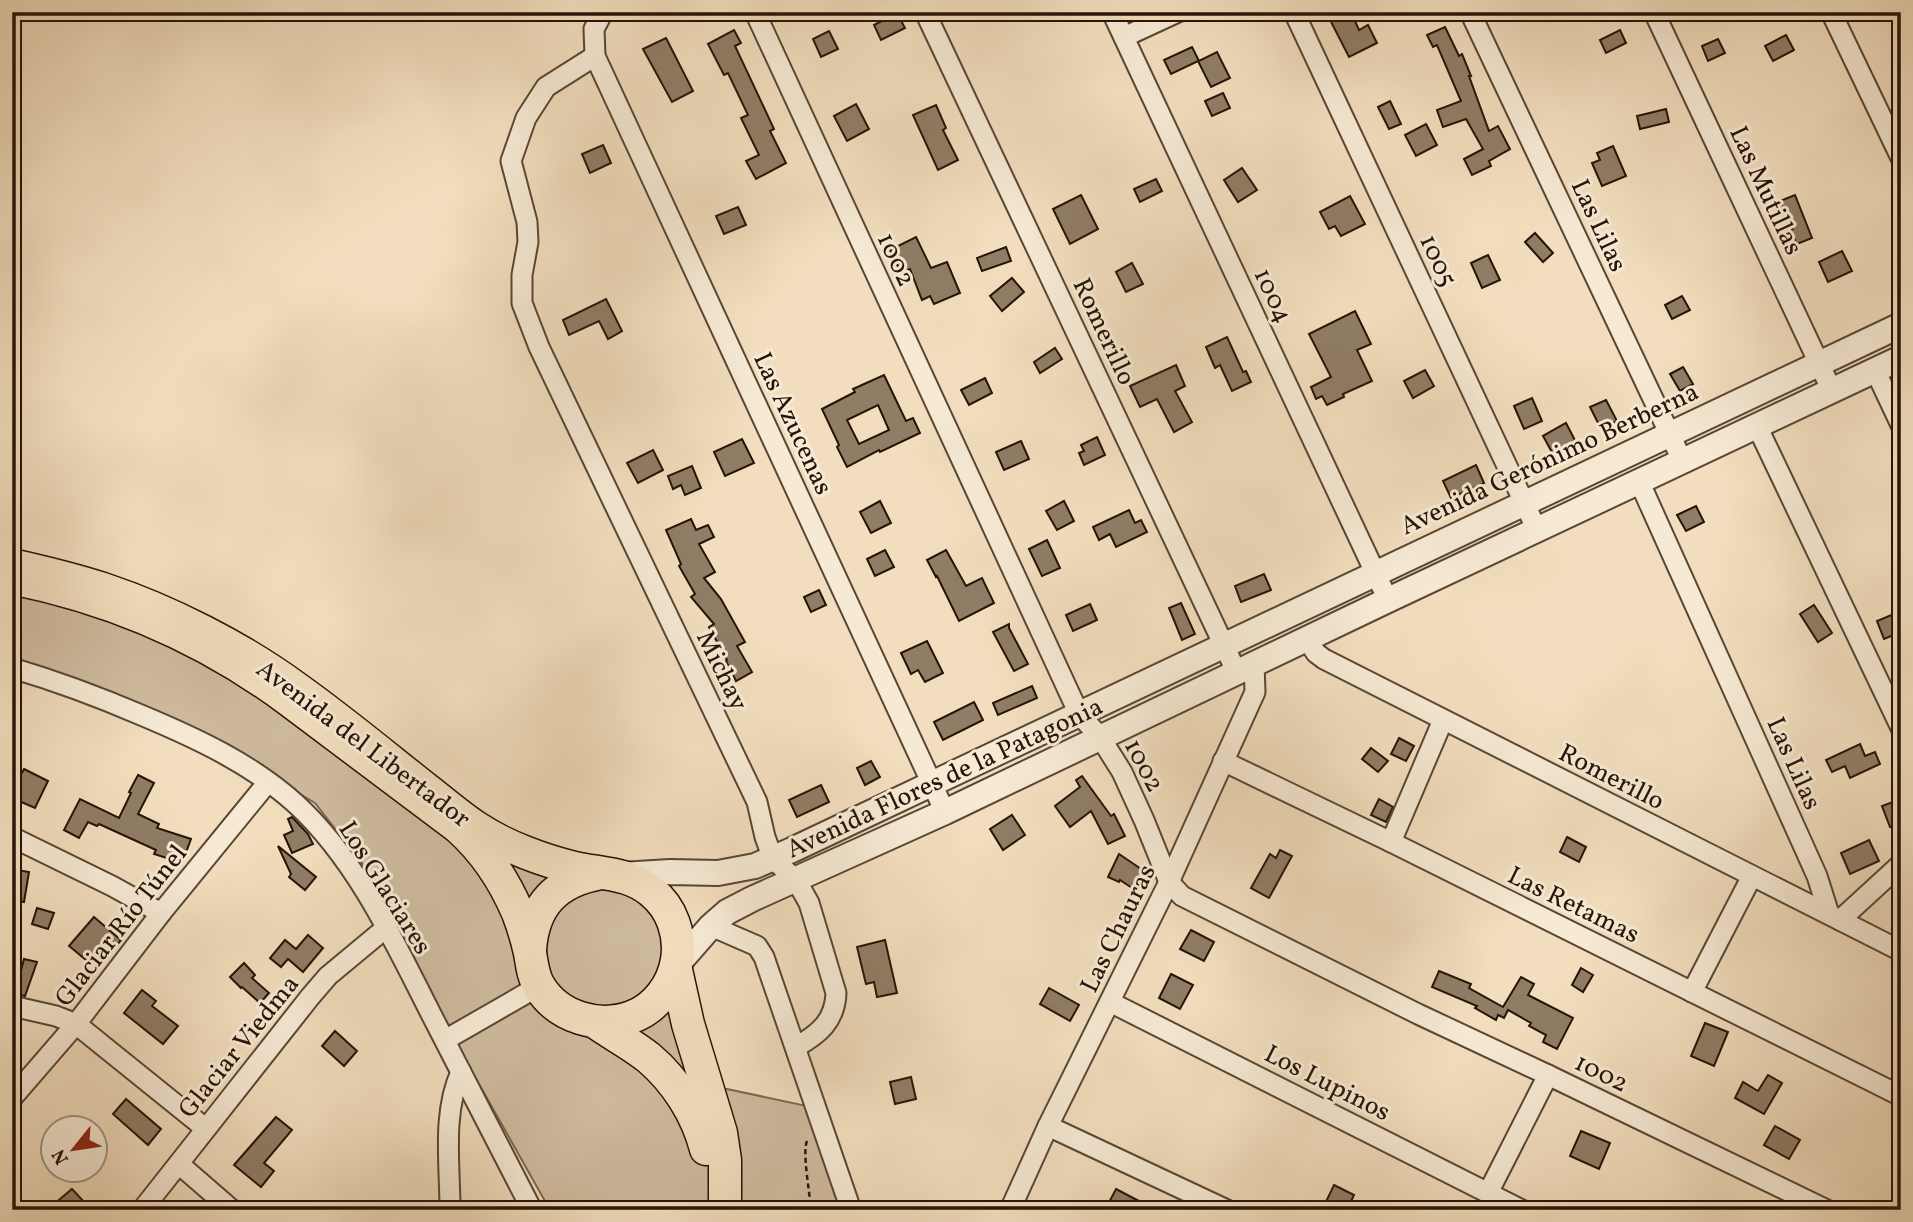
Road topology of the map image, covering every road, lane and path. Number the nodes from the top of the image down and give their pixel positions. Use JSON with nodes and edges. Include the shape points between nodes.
{"nodes":[{"id":1,"x":603,"y":12,"type":"edge"},
{"id":2,"x":755,"y":12,"type":"edge"},
{"id":3,"x":925,"y":12,"type":"edge"},
{"id":4,"x":1112,"y":12,"type":"edge"},
{"id":5,"x":1178,"y":12,"type":"edge"},
{"id":6,"x":1294,"y":12,"type":"edge"},
{"id":7,"x":1470,"y":12,"type":"edge"},
{"id":8,"x":1654,"y":12,"type":"edge"},
{"id":9,"x":1831,"y":12,"type":"edge"},
{"id":10,"x":1124,"y":37,"type":"junction"},
{"id":11,"x":595,"y":56,"type":"junction"},
{"id":12,"x":1901,"y":158,"type":"edge"},
{"id":13,"x":1901,"y":324,"type":"edge"},
{"id":14,"x":1901,"y":358,"type":"edge"},
{"id":15,"x":1819,"y":363,"type":"junction"},
{"id":16,"x":1875,"y":370,"type":"junction"},
{"id":17,"x":1832,"y":391,"type":"junction"},
{"id":18,"x":1901,"y":425,"type":"edge"},
{"id":19,"x":1757,"y":426,"type":"junction"},
{"id":20,"x":1669,"y":434,"type":"junction"},
{"id":21,"x":1682,"y":460,"type":"junction"},
{"id":22,"x":1639,"y":481,"type":"junction"},
{"id":23,"x":1524,"y":502,"type":"junction"},
{"id":24,"x":1537,"y":530,"type":"junction"},
{"id":25,"x":12,"y":565,"type":"edge"},
{"id":26,"x":1376,"y":573,"type":"junction"},
{"id":27,"x":12,"y":578,"type":"edge"},
{"id":28,"x":1388,"y":600,"type":"junction"},
{"id":29,"x":1307,"y":639,"type":"junction"},
{"id":30,"x":1224,"y":645,"type":"junction"},
{"id":31,"x":12,"y":668,"type":"edge"},
{"id":32,"x":1246,"y":668,"type":"junction"},
{"id":33,"x":1079,"y":714,"type":"junction"},
{"id":34,"x":1443,"y":720,"type":"junction"},
{"id":35,"x":1901,"y":728,"type":"edge"},
{"id":36,"x":1100,"y":737,"type":"junction"},
{"id":37,"x":1223,"y":761,"type":"junction"},
{"id":38,"x":268,"y":782,"type":"junction"},
{"id":39,"x":932,"y":784,"type":"junction"},
{"id":40,"x":945,"y":812,"type":"junction"},
{"id":41,"x":12,"y":837,"type":"edge"},
{"id":42,"x":1391,"y":842,"type":"junction"},
{"id":43,"x":773,"y":859,"type":"junction"},
{"id":44,"x":1901,"y":864,"type":"edge"},
{"id":45,"x":611,"y":874,"type":"junction"},
{"id":46,"x":1752,"y":876,"type":"junction"},
{"id":47,"x":796,"y":880,"type":"junction"},
{"id":48,"x":1169,"y":883,"type":"junction"},
{"id":49,"x":160,"y":913,"type":"junction"},
{"id":50,"x":1835,"y":917,"type":"junction"},
{"id":51,"x":710,"y":926,"type":"junction"},
{"id":52,"x":387,"y":927,"type":"junction"},
{"id":53,"x":1901,"y":951,"type":"edge"},
{"id":54,"x":530,"y":952,"type":"junction"},
{"id":55,"x":676,"y":968,"type":"junction"},
{"id":56,"x":539,"y":986,"type":"junction"},
{"id":57,"x":1692,"y":992,"type":"junction"},
{"id":58,"x":1110,"y":1002,"type":"junction"},
{"id":59,"x":12,"y":1006,"type":"edge"},
{"id":60,"x":595,"y":1022,"type":"junction"},
{"id":61,"x":76,"y":1024,"type":"junction"},
{"id":62,"x":445,"y":1040,"type":"junction"},
{"id":63,"x":796,"y":1047,"type":"junction"},
{"id":64,"x":461,"y":1072,"type":"junction"},
{"id":65,"x":1548,"y":1075,"type":"junction"},
{"id":66,"x":1901,"y":1096,"type":"edge"},
{"id":67,"x":12,"y":1098,"type":"edge"},
{"id":68,"x":1048,"y":1126,"type":"junction"},
{"id":69,"x":205,"y":1128,"type":"junction"},
{"id":70,"x":824,"y":1129,"type":"junction"},
{"id":71,"x":178,"y":1164,"type":"junction"},
{"id":72,"x":1488,"y":1193,"type":"junction"},
{"id":73,"x":142,"y":1210,"type":"edge"},
{"id":74,"x":232,"y":1210,"type":"edge"},
{"id":75,"x":450,"y":1210,"type":"edge"},
{"id":76,"x":532,"y":1210,"type":"edge"},
{"id":77,"x":707,"y":1210,"type":"edge"},
{"id":78,"x":726,"y":1210,"type":"edge"},
{"id":79,"x":811,"y":1210,"type":"edge"},
{"id":80,"x":851,"y":1210,"type":"edge"},
{"id":81,"x":1010,"y":1210,"type":"edge"},
{"id":82,"x":1227,"y":1210,"type":"edge"},
{"id":83,"x":1522,"y":1210,"type":"edge"},
{"id":84,"x":1827,"y":1210,"type":"edge"}],
"edges":[{"from":1,"to":11,"type":"street","via":[[594,29]]},
{"from":2,"to":33,"type":"street","name":"1002"},
{"from":3,"to":30,"type":"street","name":"Romerillo"},
{"from":4,"to":10,"type":"street","name":"1004"},
{"from":5,"to":10,"type":"street"},
{"from":6,"to":23,"type":"street","name":"1005"},
{"from":7,"to":20,"type":"street","name":"Las Lilas"},
{"from":8,"to":15,"type":"street","name":"Las Mutillas"},
{"from":9,"to":12,"type":"street"},
{"from":10,"to":26,"type":"street","name":"1004"},
{"from":11,"to":39,"type":"street","name":"Las Azucenas"},
{"from":11,"to":43,"type":"street","name":"Michay","via":[[546,87],[516,144],[511,161],[528,242],[522,303],[757,802]]},
{"from":13,"to":15,"type":"street","name":"Avenida Gerónimo Berberna"},
{"from":14,"to":16,"type":"street"},
{"from":15,"to":17,"type":"street","name":"Las Mutillas"},
{"from":15,"to":20,"type":"street","name":"Avenida Gerónimo Berberna"},
{"from":16,"to":17,"type":"street"},
{"from":16,"to":18,"type":"street"},
{"from":17,"to":19,"type":"street"},
{"from":19,"to":21,"type":"street"},
{"from":19,"to":35,"type":"street"},
{"from":20,"to":21,"type":"street","name":"Las Lilas"},
{"from":20,"to":23,"type":"street","name":"Avenida Gerónimo Berberna"},
{"from":21,"to":22,"type":"street"},
{"from":22,"to":24,"type":"street"},
{"from":22,"to":50,"type":"street","name":"Las Lilas"},
{"from":23,"to":24,"type":"street","name":"1005"},
{"from":23,"to":26,"type":"street","name":"Avenida Gerónimo Berberna"},
{"from":24,"to":28,"type":"street"},
{"from":25,"to":45,"type":"main road","name":"Avenida del Libertador","via":[[105,589],[196,629],[295,687],[477,828],[544,858]]},
{"from":26,"to":28,"type":"street","name":"1004"},
{"from":26,"to":30,"type":"street","name":"Avenida Gerónimo Berberna"},
{"from":27,"to":54,"type":"main road","name":"Avenida del Libertador","via":[[90,598],[156,622],[262,679],[475,842],[511,898]]},
{"from":28,"to":29,"type":"street"},
{"from":29,"to":32,"type":"street"},
{"from":29,"to":34,"type":"street","name":"Romerillo","via":[[1324,659]]},
{"from":30,"to":32,"type":"street","name":"Romerillo"},
{"from":30,"to":33,"type":"street","name":"Avenida Flores de la Patagonia"},
{"from":31,"to":38,"type":"street","name":"Los Glaciares","via":[[170,727]]},
{"from":32,"to":36,"type":"street","name":"Avenida Flores de la Patagonia"},
{"from":32,"to":37,"type":"street","name":"Las Chauras","via":[[1255,692]]},
{"from":33,"to":36,"type":"street","name":"1002"},
{"from":33,"to":39,"type":"street","name":"Avenida Flores de la Patagonia"},
{"from":34,"to":42,"type":"street"},
{"from":34,"to":46,"type":"street","name":"Romerillo"},
{"from":36,"to":40,"type":"street","name":"Avenida Flores de la Patagonia"},
{"from":36,"to":48,"type":"street","name":"1002","via":[[1127,784]]},
{"from":37,"to":42,"type":"street","name":"Las Retamas"},
{"from":37,"to":48,"type":"street","name":"Las Chauras"},
{"from":38,"to":49,"type":"street","name":"Glaciar Río Túnel"},
{"from":38,"to":52,"type":"street","name":"Los Glaciares","via":[[323,832]]},
{"from":39,"to":40,"type":"street","name":"Las Azucenas"},
{"from":39,"to":43,"type":"street","name":"Avenida Flores de la Patagonia"},
{"from":40,"to":47,"type":"street","name":"Avenida Flores de la Patagonia"},
{"from":41,"to":49,"type":"street"},
{"from":42,"to":57,"type":"street","name":"Las Retamas"},
{"from":43,"to":45,"type":"street","name":"Avenida Flores de la Patagonia","via":[[718,873]]},
{"from":43,"to":47,"type":"street","name":"Michay"},
{"from":44,"to":50,"type":"street"},
{"from":45,"to":54,"type":"main road","name":"Avenida del Libertador","via":[[581,877],[548,898],[537,915]]},
{"from":45,"to":55,"type":"main road","name":"Avenida del Libertador","via":[[639,882],[668,910],[677,929]]},
{"from":46,"to":50,"type":"street","name":"Romerillo"},
{"from":46,"to":57,"type":"street"},
{"from":47,"to":51,"type":"street","name":"Avenida Flores de la Patagonia","via":[[727,912]]},
{"from":47,"to":63,"type":"street","name":"Michay","via":[[809,903],[836,993],[836,1007],[827,1023]]},
{"from":48,"to":58,"type":"street","name":"Las Chauras"},
{"from":48,"to":65,"type":"street","name":"1002","via":[[1182,896]]},
{"from":49,"to":61,"type":"street","name":"Glaciar Río Túnel"},
{"from":50,"to":53,"type":"street","name":"Romerillo"},
{"from":51,"to":55,"type":"street","name":"Avenida Flores de la Patagonia"},
{"from":51,"to":63,"type":"street","via":[[757,946]]},
{"from":52,"to":62,"type":"street","name":"Los Glaciares"},
{"from":52,"to":69,"type":"street","name":"Glaciar Viedma","via":[[328,976]]},
{"from":54,"to":56,"type":"main road","name":"Avenida del Libertador"},
{"from":55,"to":60,"type":"main road","name":"Avenida del Libertador","via":[[653,1005],[615,1022]]},
{"from":55,"to":78,"type":"main road","name":"Avenida del Libertador","via":[[721,1133]]},
{"from":56,"to":60,"type":"main road","name":"Avenida del Libertador","via":[[557,1006]]},
{"from":56,"to":62,"type":"street"},
{"from":57,"to":66,"type":"street","name":"Las Retamas"},
{"from":58,"to":68,"type":"street","name":"Las Chauras"},
{"from":58,"to":72,"type":"street","name":"Los Lupinos"},
{"from":59,"to":61,"type":"street"},
{"from":60,"to":77,"type":"main road","name":"Avenida del Libertador","via":[[649,1058],[692,1111],[706,1150]]},
{"from":61,"to":67,"type":"street","name":"Glaciar Río Túnel"},
{"from":61,"to":69,"type":"street"},
{"from":62,"to":64,"type":"street","name":"Los Glaciares"},
{"from":63,"to":70,"type":"street"},
{"from":64,"to":75,"type":"street","via":[[449,1108]]},
{"from":64,"to":76,"type":"street","name":"Los Glaciares"},
{"from":65,"to":72,"type":"street"},
{"from":65,"to":84,"type":"street","name":"1002"},
{"from":68,"to":81,"type":"street","name":"Las Chauras"},
{"from":68,"to":82,"type":"street"},
{"from":69,"to":71,"type":"street","name":"Glaciar Viedma"},
{"from":70,"to":79,"type":"path","via":[[805,1146]]},
{"from":70,"to":80,"type":"street"},
{"from":71,"to":73,"type":"street","name":"Glaciar Viedma"},
{"from":71,"to":74,"type":"street"},
{"from":72,"to":83,"type":"street","name":"Los Lupinos"}]}
